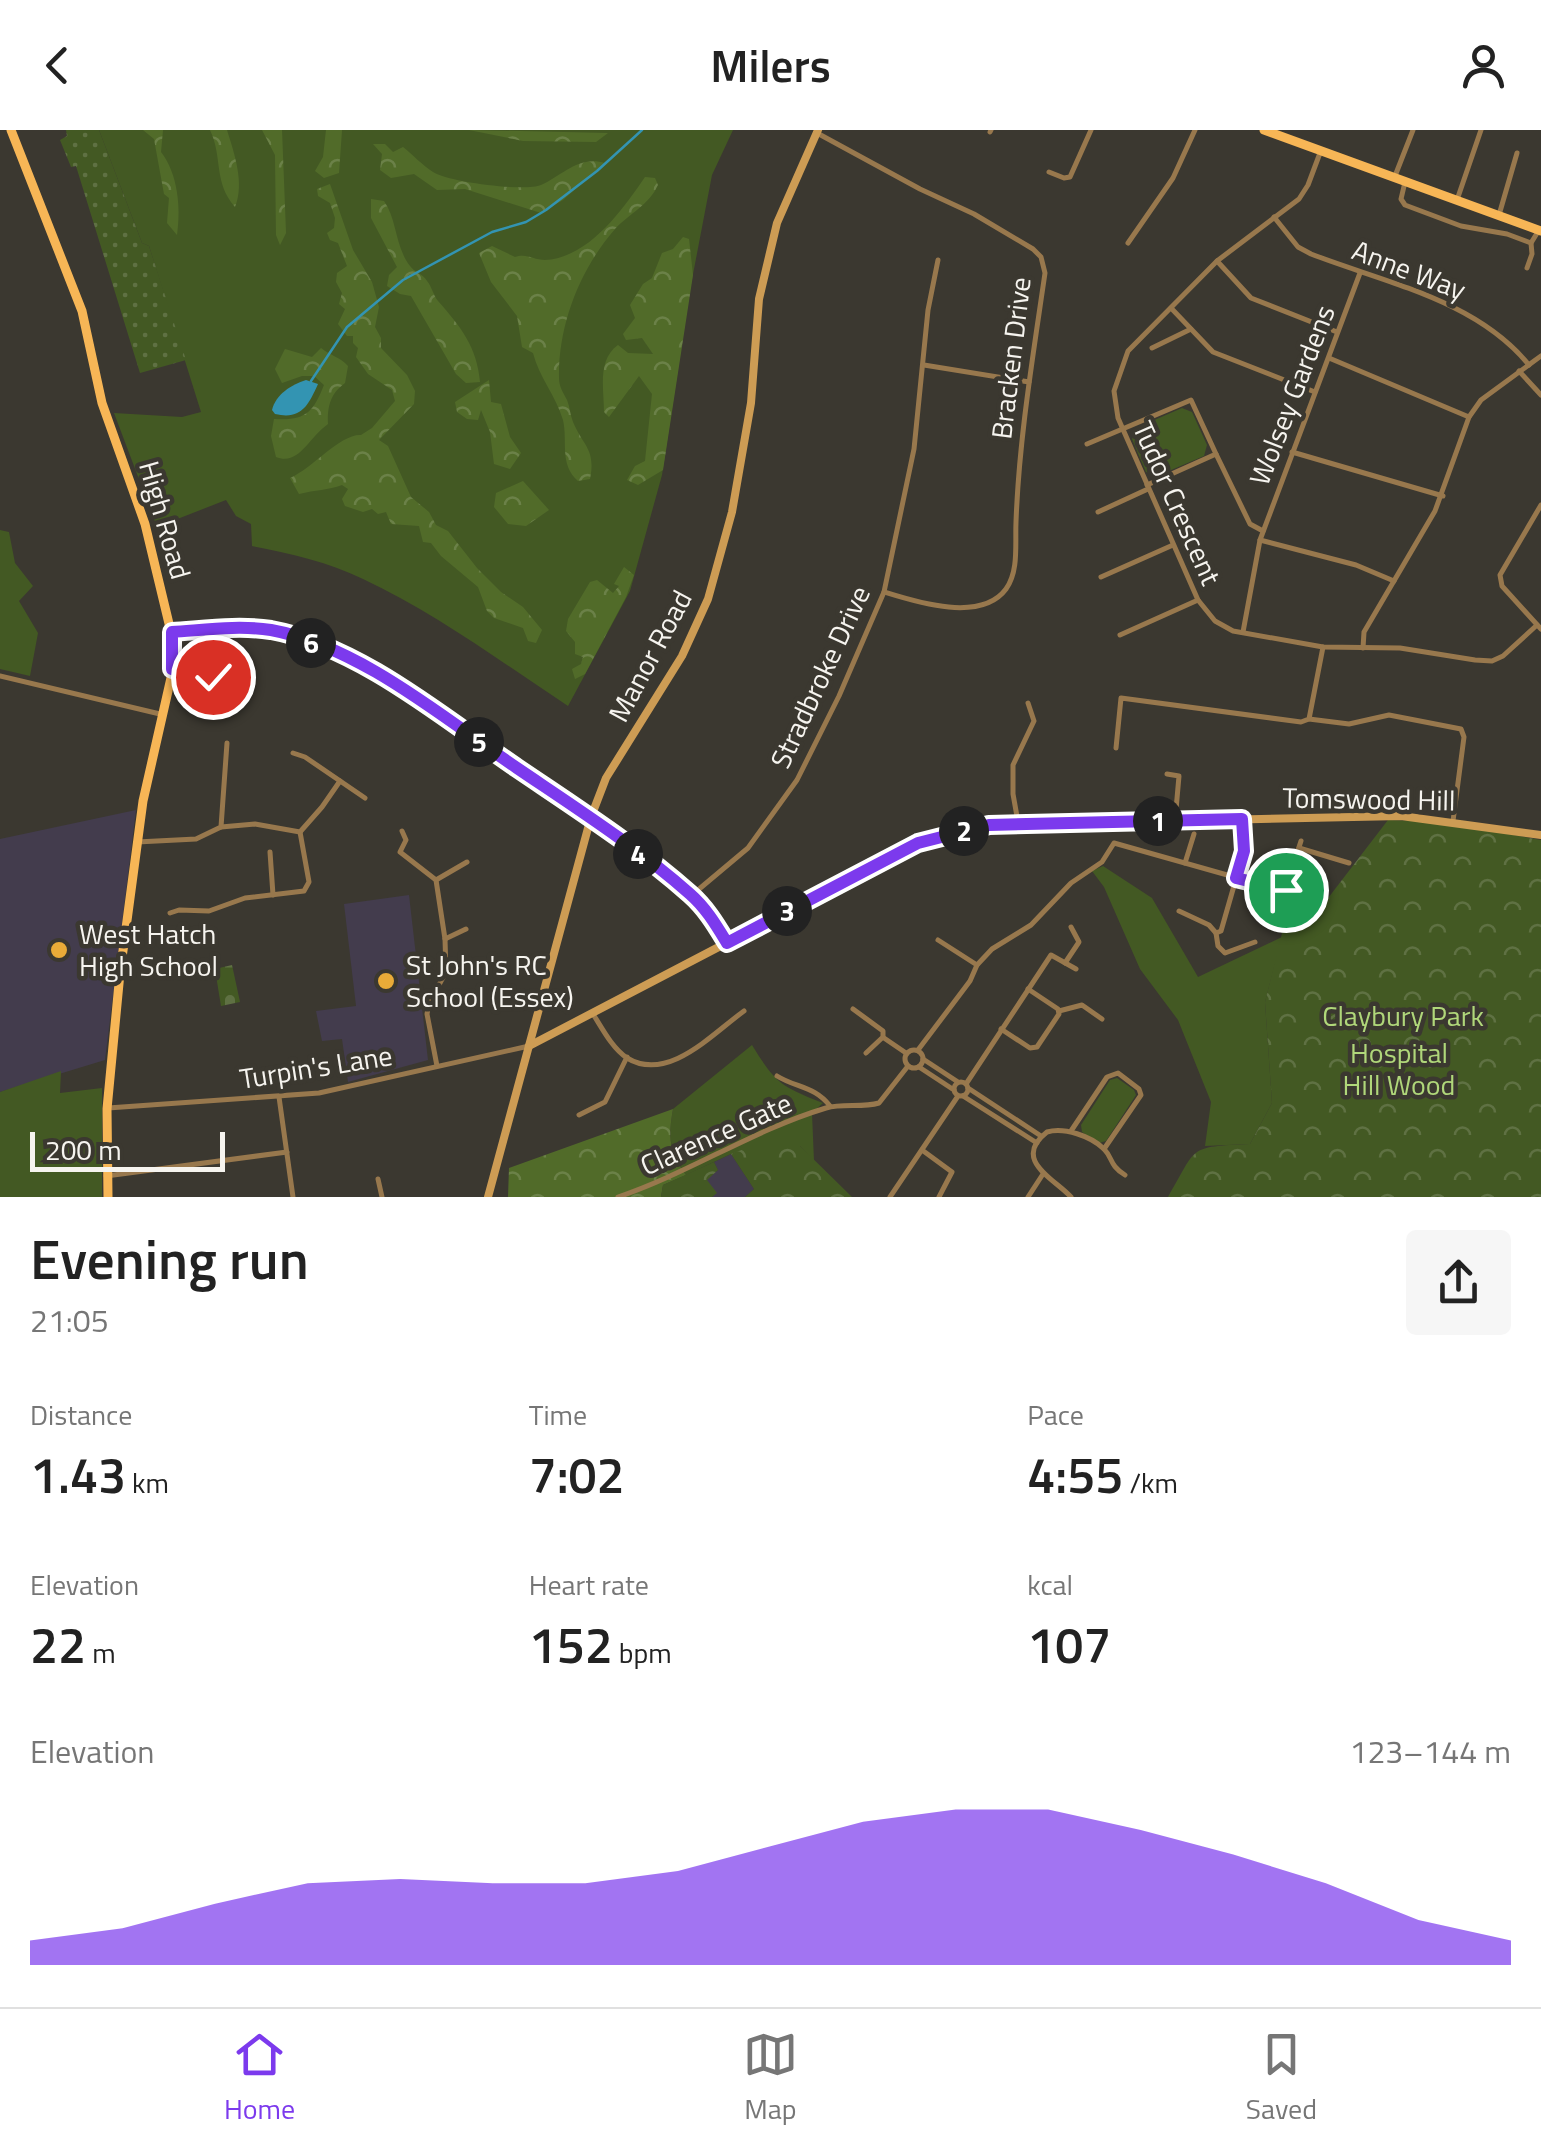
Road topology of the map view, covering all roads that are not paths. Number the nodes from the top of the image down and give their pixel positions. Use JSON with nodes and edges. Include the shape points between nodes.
{"nodes":[{"id":1,"x":10,"y":130,"type":"edge"},
{"id":2,"x":1091,"y":130,"type":"edge"},
{"id":3,"x":1194,"y":130,"type":"edge"},
{"id":4,"x":1264,"y":130,"type":"edge"},
{"id":5,"x":1412,"y":130,"type":"edge"},
{"id":6,"x":1481,"y":130,"type":"edge"},
{"id":7,"x":818,"y":132,"type":"edge"},
{"id":8,"x":1321,"y":149,"type":"junction"},
{"id":9,"x":1517,"y":153,"type":"dead end"},
{"id":10,"x":1049,"y":172,"type":"dead end"},
{"id":11,"x":1400,"y":178,"type":"junction"},
{"id":12,"x":1457,"y":200,"type":"junction"},
{"id":13,"x":1498,"y":215,"type":"junction"},
{"id":14,"x":1274,"y":218,"type":"junction"},
{"id":15,"x":1540,"y":231,"type":"edge"},
{"id":16,"x":1531,"y":242,"type":"junction"},
{"id":17,"x":1128,"y":243,"type":"dead end"},
{"id":18,"x":938,"y":260,"type":"dead end"},
{"id":19,"x":1218,"y":260,"type":"junction"},
{"id":20,"x":1527,"y":268,"type":"dead end"},
{"id":21,"x":1360,"y":273,"type":"junction"},
{"id":22,"x":1171,"y":308,"type":"junction"},
{"id":23,"x":1191,"y":330,"type":"junction"},
{"id":24,"x":1337,"y":332,"type":"junction"},
{"id":25,"x":1152,"y":348,"type":"dead end"},
{"id":26,"x":1541,"y":356,"type":"edge"},
{"id":27,"x":1328,"y":358,"type":"junction"},
{"id":28,"x":1529,"y":364,"type":"junction"},
{"id":29,"x":923,"y":365,"type":"junction"},
{"id":30,"x":1519,"y":371,"type":"junction"},
{"id":31,"x":1029,"y":382,"type":"junction"},
{"id":32,"x":1315,"y":392,"type":"junction"},
{"id":33,"x":1541,"y":395,"type":"edge"},
{"id":34,"x":1469,"y":418,"type":"junction"},
{"id":35,"x":1122,"y":430,"type":"junction"},
{"id":36,"x":1087,"y":444,"type":"dead end"},
{"id":37,"x":1292,"y":452,"type":"junction"},
{"id":38,"x":1216,"y":454,"type":"junction"},
{"id":39,"x":1148,"y":487,"type":"junction"},
{"id":40,"x":1443,"y":496,"type":"junction"},
{"id":41,"x":1539,"y":511,"type":"edge"},
{"id":42,"x":1098,"y":512,"type":"dead end"},
{"id":43,"x":1263,"y":531,"type":"junction"},
{"id":44,"x":1260,"y":540,"type":"junction"},
{"id":45,"x":1173,"y":545,"type":"junction"},
{"id":46,"x":1101,"y":577,"type":"dead end"},
{"id":47,"x":1394,"y":581,"type":"junction"},
{"id":48,"x":884,"y":592,"type":"junction"},
{"id":49,"x":1198,"y":600,"type":"junction"},
{"id":50,"x":1539,"y":627,"type":"edge"},
{"id":51,"x":172,"y":632,"type":"junction"},
{"id":52,"x":1243,"y":632,"type":"junction"},
{"id":53,"x":1120,"y":635,"type":"dead end"},
{"id":54,"x":1323,"y":647,"type":"junction"},
{"id":55,"x":1364,"y":648,"type":"junction"},
{"id":56,"x":172,"y":669,"type":"junction"},
{"id":57,"x":0,"y":676,"type":"edge"},
{"id":58,"x":213,"y":677,"type":"dead end"},
{"id":59,"x":1028,"y":703,"type":"dead end"},
{"id":60,"x":160,"y":714,"type":"junction"},
{"id":61,"x":1309,"y":719,"type":"junction"},
{"id":62,"x":227,"y":743,"type":"dead end"},
{"id":63,"x":1116,"y":748,"type":"dead end"},
{"id":64,"x":293,"y":753,"type":"dead end"},
{"id":65,"x":1167,"y":774,"type":"dead end"},
{"id":66,"x":340,"y":781,"type":"junction"},
{"id":67,"x":365,"y":798,"type":"dead end"},
{"id":68,"x":591,"y":817,"type":"junction"},
{"id":69,"x":1242,"y":819,"type":"junction"},
{"id":70,"x":1175,"y":821,"type":"junction"},
{"id":71,"x":1453,"y":821,"type":"junction"},
{"id":72,"x":1016,"y":823,"type":"junction"},
{"id":73,"x":221,"y":827,"type":"junction"},
{"id":74,"x":402,"y":831,"type":"dead end"},
{"id":75,"x":300,"y":832,"type":"junction"},
{"id":76,"x":1194,"y":834,"type":"dead end"},
{"id":77,"x":1541,"y":835,"type":"edge"},
{"id":78,"x":137,"y":842,"type":"junction"},
{"id":79,"x":1330,"y":848,"type":"dead end"},
{"id":80,"x":270,"y":852,"type":"dead end"},
{"id":81,"x":1328,"y":856,"type":"junction"},
{"id":82,"x":467,"y":862,"type":"dead end"},
{"id":83,"x":1186,"y":863,"type":"junction"},
{"id":84,"x":1349,"y":863,"type":"dead end"},
{"id":85,"x":1236,"y":878,"type":"junction"},
{"id":86,"x":436,"y":880,"type":"junction"},
{"id":87,"x":1286,"y":890,"type":"junction"},
{"id":88,"x":272,"y":894,"type":"junction"},
{"id":89,"x":692,"y":895,"type":"junction"},
{"id":90,"x":1323,"y":902,"type":"dead end"},
{"id":91,"x":1178,"y":911,"type":"dead end"},
{"id":92,"x":170,"y":913,"type":"dead end"},
{"id":93,"x":1071,"y":928,"type":"dead end"},
{"id":94,"x":466,"y":929,"type":"dead end"},
{"id":95,"x":1219,"y":932,"type":"junction"},
{"id":96,"x":445,"y":939,"type":"junction"},
{"id":97,"x":938,"y":940,"type":"dead end"},
{"id":98,"x":1255,"y":942,"type":"dead end"},
{"id":99,"x":727,"y":943,"type":"junction"},
{"id":100,"x":1066,"y":963,"type":"junction"},
{"id":101,"x":977,"y":966,"type":"junction"},
{"id":102,"x":1076,"y":969,"type":"dead end"},
{"id":103,"x":1028,"y":989,"type":"junction"},
{"id":104,"x":853,"y":1009,"type":"dead end"},
{"id":105,"x":744,"y":1011,"type":"dead end"},
{"id":106,"x":1059,"y":1011,"type":"junction"},
{"id":107,"x":593,"y":1014,"type":"junction"},
{"id":108,"x":1102,"y":1019,"type":"dead end"},
{"id":109,"x":1001,"y":1029,"type":"junction"},
{"id":110,"x":883,"y":1038,"type":"junction"},
{"id":111,"x":530,"y":1046,"type":"junction"},
{"id":112,"x":918,"y":1050,"type":"junction"},
{"id":113,"x":866,"y":1052,"type":"dead end"},
{"id":114,"x":906,"y":1053,"type":"junction"},
{"id":115,"x":627,"y":1058,"type":"junction"},
{"id":116,"x":923,"y":1059,"type":"junction"},
{"id":117,"x":437,"y":1066,"type":"junction"},
{"id":118,"x":908,"y":1066,"type":"junction"},
{"id":119,"x":918,"y":1067,"type":"junction"},
{"id":120,"x":778,"y":1076,"type":"dead end"},
{"id":121,"x":964,"y":1085,"type":"junction"},
{"id":122,"x":959,"y":1094,"type":"junction"},
{"id":123,"x":280,"y":1097,"type":"junction"},
{"id":124,"x":830,"y":1106,"type":"junction"},
{"id":125,"x":107,"y":1108,"type":"junction"},
{"id":126,"x":579,"y":1115,"type":"dead end"},
{"id":127,"x":1071,"y":1131,"type":"junction"},
{"id":128,"x":1042,"y":1136,"type":"junction"},
{"id":129,"x":1036,"y":1143,"type":"junction"},
{"id":130,"x":1104,"y":1148,"type":"junction"},
{"id":131,"x":922,"y":1150,"type":"junction"},
{"id":132,"x":287,"y":1152,"type":"junction"},
{"id":133,"x":1043,"y":1174,"type":"junction"},
{"id":134,"x":106,"y":1176,"type":"junction"},
{"id":135,"x":1125,"y":1176,"type":"dead end"},
{"id":136,"x":378,"y":1180,"type":"dead end"},
{"id":137,"x":896,"y":1190,"type":"junction"},
{"id":138,"x":630,"y":1195,"type":"edge"},
{"id":139,"x":108,"y":1197,"type":"edge"},
{"id":140,"x":293,"y":1197,"type":"edge"},
{"id":141,"x":382,"y":1197,"type":"edge"},
{"id":142,"x":488,"y":1197,"type":"edge"},
{"id":143,"x":618,"y":1197,"type":"edge"},
{"id":144,"x":890,"y":1197,"type":"edge"},
{"id":145,"x":905,"y":1197,"type":"edge"},
{"id":146,"x":939,"y":1197,"type":"edge"},
{"id":147,"x":1028,"y":1197,"type":"edge"},
{"id":148,"x":1072,"y":1197,"type":"edge"}],
"edges":[{"from":1,"to":51,"type":"main road","name":"High Road","via":[[82,312],[102,403],[145,524]]},
{"from":2,"to":10,"type":"street","via":[[1070,177]]},
{"from":3,"to":17,"type":"street","via":[[1174,178]]},
{"from":4,"to":8,"type":"main road"},
{"from":5,"to":11,"type":"street"},
{"from":6,"to":12,"type":"street"},
{"from":7,"to":31,"type":"street","name":"Bracken Drive","via":[[1042,256]]},
{"from":7,"to":68,"type":"street","name":"Manor Road","via":[[777,222],[759,299],[752,403],[708,599],[682,656],[606,778]]},
{"from":8,"to":11,"type":"main road"},
{"from":8,"to":14,"type":"street","name":"Tudor Crescent","via":[[1305,193]]},
{"from":9,"to":13,"type":"street"},
{"from":11,"to":12,"type":"main road"},
{"from":11,"to":16,"type":"street","via":[[1405,205]]},
{"from":12,"to":13,"type":"main road"},
{"from":13,"to":15,"type":"main road"},
{"from":14,"to":19,"type":"street","name":"Tudor Crescent"},
{"from":14,"to":21,"type":"street","name":"Anne Way","via":[[1298,247]]},
{"from":15,"to":16,"type":"street"},
{"from":16,"to":20,"type":"street"},
{"from":18,"to":29,"type":"street","name":"Stradbroke Drive"},
{"from":19,"to":22,"type":"street","name":"Tudor Crescent"},
{"from":19,"to":24,"type":"street","via":[[1251,298]]},
{"from":21,"to":24,"type":"street","name":"Wolsey Gardens"},
{"from":21,"to":28,"type":"street","name":"Anne Way","via":[[1488,324]]},
{"from":22,"to":23,"type":"street"},
{"from":22,"to":35,"type":"street","name":"Tudor Crescent","via":[[1122,362],[1114,394]]},
{"from":23,"to":25,"type":"street"},
{"from":23,"to":32,"type":"street","via":[[1213,352]]},
{"from":24,"to":27,"type":"street","name":"Wolsey Gardens"},
{"from":26,"to":28,"type":"street"},
{"from":27,"to":32,"type":"street","name":"Wolsey Gardens"},
{"from":27,"to":34,"type":"street"},
{"from":28,"to":30,"type":"street"},
{"from":29,"to":31,"type":"street"},
{"from":29,"to":48,"type":"street","name":"Stradbroke Drive","via":[[914,449]]},
{"from":30,"to":33,"type":"street"},
{"from":30,"to":34,"type":"street"},
{"from":31,"to":48,"type":"street","name":"Bracken Drive","via":[[1014,573],[1005,590],[990,603],[968,606],[932,606]]},
{"from":32,"to":37,"type":"street","name":"Wolsey Gardens"},
{"from":34,"to":40,"type":"street"},
{"from":35,"to":36,"type":"street"},
{"from":35,"to":38,"type":"street","name":"Wolsey Gardens","via":[[1191,400]]},
{"from":35,"to":39,"type":"street","name":"Tudor Crescent"},
{"from":37,"to":40,"type":"street"},
{"from":37,"to":43,"type":"street","name":"Wolsey Gardens"},
{"from":38,"to":39,"type":"street"},
{"from":38,"to":43,"type":"street","name":"Wolsey Gardens","via":[[1250,524]]},
{"from":39,"to":42,"type":"street"},
{"from":39,"to":45,"type":"street","name":"Tudor Crescent"},
{"from":40,"to":47,"type":"street"},
{"from":41,"to":50,"type":"street","via":[[1500,575]]},
{"from":43,"to":44,"type":"street","name":"Wolsey Gardens"},
{"from":44,"to":47,"type":"street"},
{"from":44,"to":52,"type":"street","name":"Wolsey Gardens"},
{"from":45,"to":46,"type":"street"},
{"from":45,"to":49,"type":"street","name":"Tudor Crescent"},
{"from":47,"to":55,"type":"street","via":[[1364,632]]},
{"from":48,"to":89,"type":"street","name":"Stradbroke Drive","via":[[797,780],[748,848]]},
{"from":49,"to":52,"type":"street","name":"Tudor Crescent","via":[[1214,621]]},
{"from":49,"to":53,"type":"street"},
{"from":50,"to":55,"type":"street","name":"Tudor Crescent","via":[[1492,661]]},
{"from":51,"to":56,"type":"main road","name":"High Road"},
{"from":51,"to":68,"type":"street","via":[[272,630],[344,657]]},
{"from":52,"to":54,"type":"street","name":"Tudor Crescent"},
{"from":54,"to":55,"type":"street","name":"Tudor Crescent"},
{"from":54,"to":61,"type":"street"},
{"from":56,"to":58,"type":"street"},
{"from":56,"to":60,"type":"main road","name":"High Road"},
{"from":57,"to":60,"type":"street"},
{"from":59,"to":72,"type":"street","via":[[1034,721],[1013,765]]},
{"from":60,"to":78,"type":"main road","name":"High Road"},
{"from":61,"to":63,"type":"street","via":[[1120,698]]},
{"from":61,"to":71,"type":"street","via":[[1349,724],[1389,715],[1461,729]]},
{"from":62,"to":73,"type":"street"},
{"from":64,"to":66,"type":"street"},
{"from":65,"to":70,"type":"street","via":[[1179,776]]},
{"from":66,"to":67,"type":"street"},
{"from":66,"to":75,"type":"street"},
{"from":68,"to":89,"type":"street"},
{"from":68,"to":111,"type":"street","name":"Manor Road"},
{"from":69,"to":70,"type":"street","name":"Tomswood Hill"},
{"from":69,"to":71,"type":"street","name":"Tomswood Hill"},
{"from":69,"to":85,"type":"street","via":[[1244,851]]},
{"from":70,"to":72,"type":"street","name":"Tomswood Hill"},
{"from":71,"to":77,"type":"street","name":"Tomswood Hill"},
{"from":72,"to":99,"type":"street","name":"Tomswood Hill","via":[[918,843]]},
{"from":73,"to":75,"type":"street","via":[[255,824]]},
{"from":73,"to":78,"type":"street","via":[[196,839]]},
{"from":74,"to":86,"type":"street","via":[[400,852]]},
{"from":75,"to":88,"type":"street","via":[[310,882],[304,891]]},
{"from":76,"to":83,"type":"street"},
{"from":78,"to":125,"type":"main road","name":"High Road"},
{"from":79,"to":81,"type":"street"},
{"from":80,"to":88,"type":"street"},
{"from":81,"to":84,"type":"street"},
{"from":81,"to":87,"type":"street","via":[[1300,845]]},
{"from":82,"to":86,"type":"street"},
{"from":83,"to":85,"type":"street"},
{"from":83,"to":101,"type":"street","via":[[1114,843],[1031,925]]},
{"from":85,"to":87,"type":"street"},
{"from":85,"to":95,"type":"street"},
{"from":86,"to":96,"type":"street"},
{"from":87,"to":90,"type":"street"},
{"from":88,"to":92,"type":"street"},
{"from":89,"to":99,"type":"street"},
{"from":91,"to":95,"type":"street"},
{"from":93,"to":100,"type":"street","via":[[1079,942]]},
{"from":94,"to":96,"type":"street"},
{"from":95,"to":98,"type":"street","via":[[1225,952]]},
{"from":96,"to":117,"type":"street","via":[[446,972],[428,1014]]},
{"from":97,"to":101,"type":"street"},
{"from":99,"to":107,"type":"street","name":"Tomswood Hill"},
{"from":100,"to":102,"type":"street"},
{"from":100,"to":103,"type":"street","via":[[1052,955]]},
{"from":101,"to":112,"type":"street"},
{"from":103,"to":106,"type":"street"},
{"from":103,"to":109,"type":"street"},
{"from":104,"to":110,"type":"street","via":[[878,1024]]},
{"from":105,"to":115,"type":"street","via":[[673,1062]]},
{"from":106,"to":108,"type":"street","via":[[1082,1004]]},
{"from":106,"to":109,"type":"street","via":[[1030,1048]]},
{"from":107,"to":111,"type":"street","name":"Tomswood Hill"},
{"from":107,"to":115,"type":"street"},
{"from":109,"to":121,"type":"street"},
{"from":110,"to":113,"type":"street"},
{"from":110,"to":114,"type":"street"},
{"from":111,"to":117,"type":"street","name":"Turpin's Lane"},
{"from":111,"to":142,"type":"street","name":"Manor Road"},
{"from":112,"to":114,"type":"street"},
{"from":112,"to":116,"type":"street"},
{"from":114,"to":118,"type":"street"},
{"from":115,"to":126,"type":"street","via":[[605,1102]]},
{"from":116,"to":119,"type":"street"},
{"from":116,"to":121,"type":"street"},
{"from":117,"to":123,"type":"street","name":"Turpin's Lane"},
{"from":118,"to":119,"type":"street"},
{"from":118,"to":124,"type":"street","name":"Clarence Gate","via":[[880,1102]]},
{"from":119,"to":122,"type":"street"},
{"from":120,"to":124,"type":"street","name":"Clarence Gate"},
{"from":121,"to":122,"type":"street"},
{"from":121,"to":122,"type":"street"},
{"from":121,"to":128,"type":"street"},
{"from":122,"to":129,"type":"street"},
{"from":122,"to":131,"type":"street"},
{"from":123,"to":125,"type":"street","name":"Turpin's Lane"},
{"from":123,"to":132,"type":"street"},
{"from":124,"to":138,"type":"street","name":"Clarence Gate"},
{"from":125,"to":134,"type":"main road","name":"High Road"},
{"from":127,"to":128,"type":"street"},
{"from":127,"to":130,"type":"street"},
{"from":127,"to":130,"type":"street","via":[[1107,1077],[1118,1073],[1141,1096]]},
{"from":128,"to":129,"type":"street"},
{"from":129,"to":133,"type":"street","via":[[1035,1162]]},
{"from":130,"to":135,"type":"street"},
{"from":131,"to":137,"type":"street"},
{"from":131,"to":146,"type":"street","via":[[952,1172]]},
{"from":132,"to":134,"type":"street"},
{"from":132,"to":140,"type":"street"},
{"from":133,"to":147,"type":"street"},
{"from":133,"to":148,"type":"street"},
{"from":134,"to":139,"type":"main road","name":"High Road"},
{"from":136,"to":141,"type":"street"},
{"from":137,"to":144,"type":"street"},
{"from":137,"to":145,"type":"street"},
{"from":138,"to":143,"type":"street","name":"Clarence Gate"}]}
